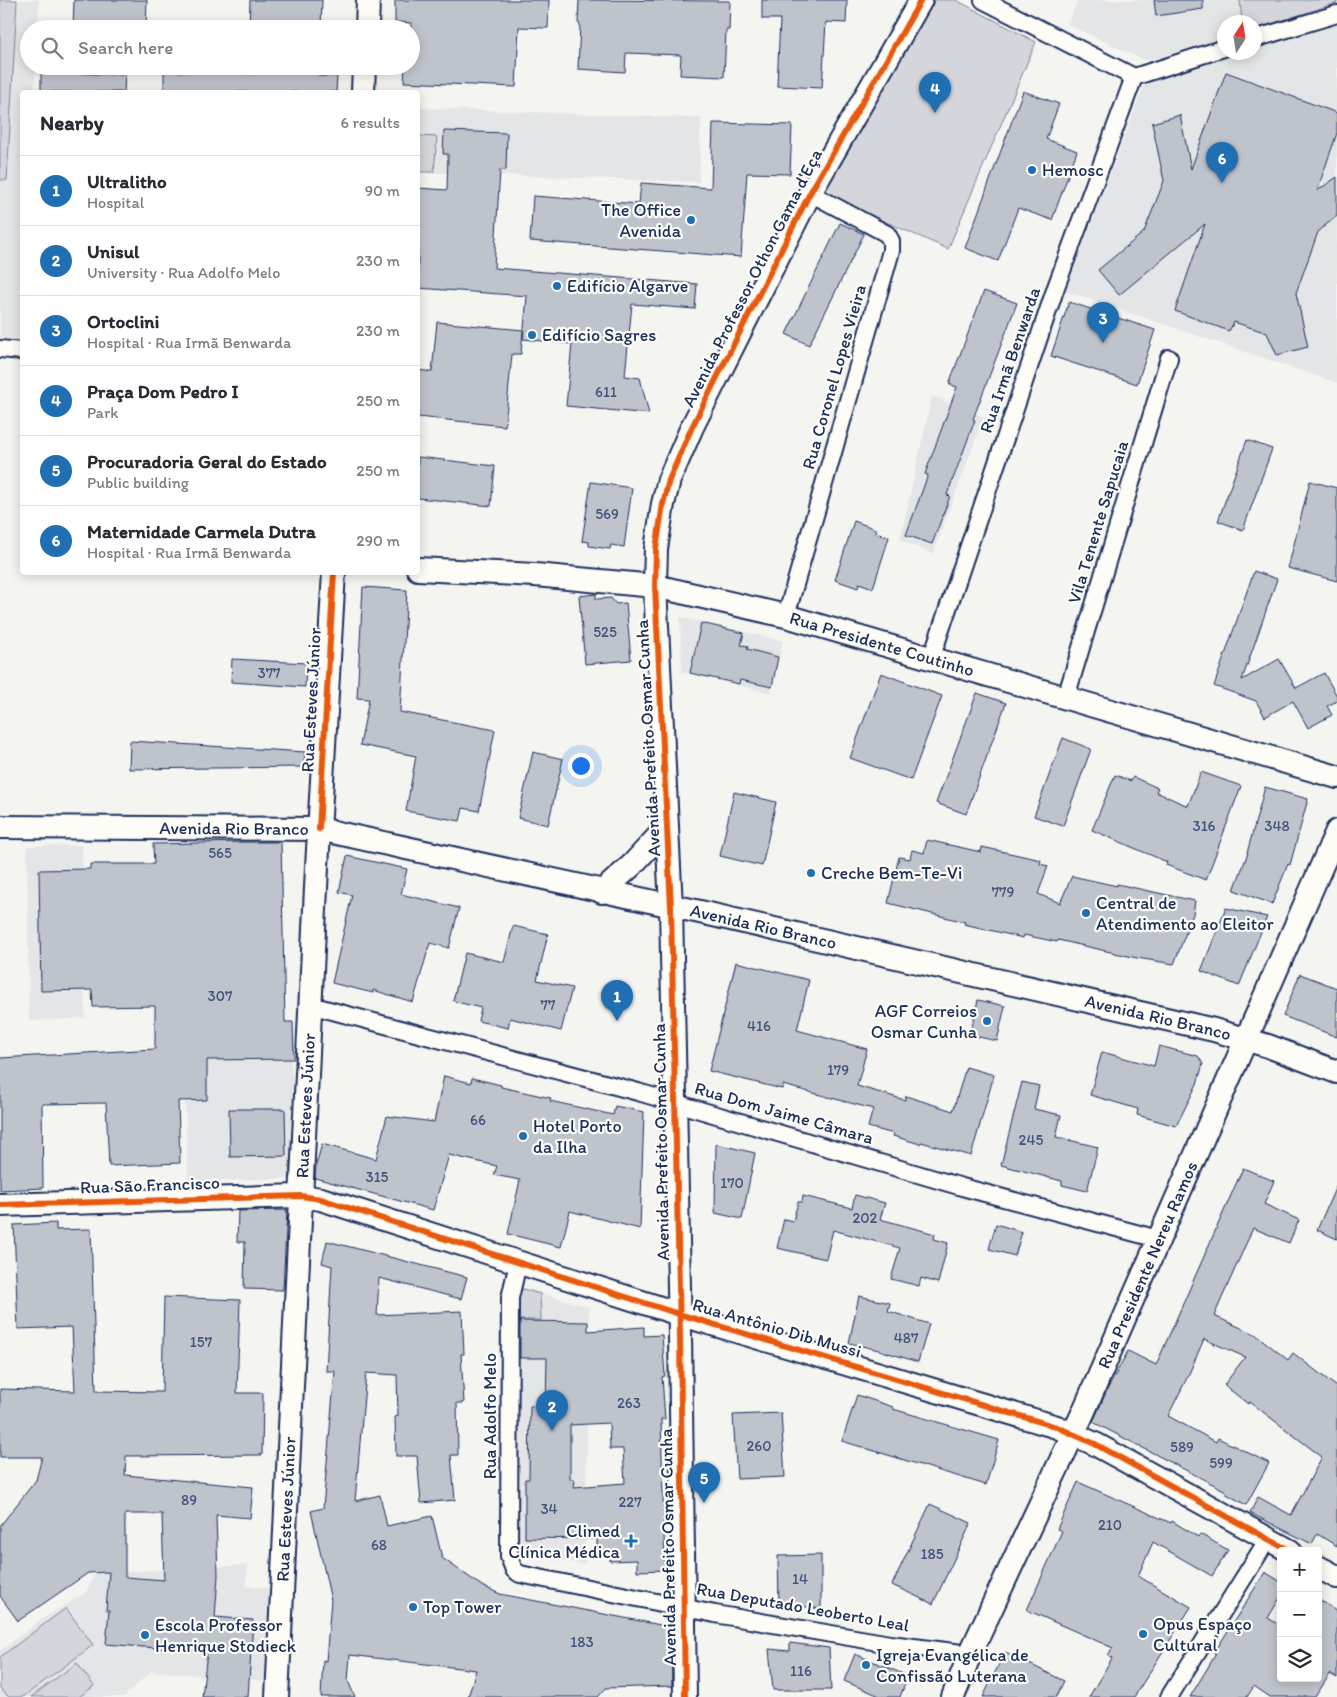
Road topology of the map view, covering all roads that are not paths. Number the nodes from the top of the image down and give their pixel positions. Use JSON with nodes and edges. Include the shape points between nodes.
{"nodes":[{"id":1,"x":368,"y":0,"type":"edge"},
{"id":2,"x":921,"y":0,"type":"edge"},
{"id":3,"x":983,"y":0,"type":"edge"},
{"id":4,"x":1337,"y":14,"type":"edge"},
{"id":5,"x":367,"y":20,"type":"edge"},
{"id":6,"x":1262,"y":37,"type":"edge"},
{"id":7,"x":1217,"y":50,"type":"edge"},
{"id":8,"x":364,"y":75,"type":"edge"},
{"id":9,"x":1134,"y":77,"type":"junction"},
{"id":10,"x":363,"y":90,"type":"edge"},
{"id":11,"x":810,"y":193,"type":"junction"},
{"id":12,"x":0,"y":349,"type":"edge"},
{"id":13,"x":20,"y":350,"type":"edge"},
{"id":14,"x":1169,"y":358,"type":"dead end"},
{"id":15,"x":420,"y":569,"type":"edge"},
{"id":16,"x":334,"y":575,"type":"edge"},
{"id":17,"x":655,"y":586,"type":"junction"},
{"id":18,"x":786,"y":616,"type":"junction"},
{"id":19,"x":931,"y":659,"type":"junction"},
{"id":20,"x":1066,"y":698,"type":"junction"},
{"id":21,"x":1337,"y":777,"type":"edge"},
{"id":22,"x":0,"y":827,"type":"edge"},
{"id":23,"x":667,"y":827,"type":"junction"},
{"id":24,"x":319,"y":829,"type":"junction"},
{"id":25,"x":1337,"y":830,"type":"edge"},
{"id":26,"x":602,"y":892,"type":"junction"},
{"id":27,"x":672,"y":907,"type":"junction"},
{"id":28,"x":310,"y":1005,"type":"junction"},
{"id":29,"x":1246,"y":1038,"type":"junction"},
{"id":30,"x":1337,"y":1072,"type":"edge"},
{"id":31,"x":675,"y":1102,"type":"junction"},
{"id":32,"x":301,"y":1196,"type":"junction"},
{"id":33,"x":0,"y":1205,"type":"edge"},
{"id":34,"x":1158,"y":1239,"type":"junction"},
{"id":35,"x":518,"y":1263,"type":"junction"},
{"id":36,"x":679,"y":1314,"type":"junction"},
{"id":37,"x":1074,"y":1433,"type":"junction"},
{"id":38,"x":1268,"y":1539,"type":"junction"},
{"id":39,"x":1283,"y":1547,"type":"edge"},
{"id":40,"x":1322,"y":1569,"type":"edge"},
{"id":41,"x":514,"y":1570,"type":"joint"},
{"id":42,"x":1337,"y":1577,"type":"edge"},
{"id":43,"x":683,"y":1607,"type":"junction"},
{"id":44,"x":970,"y":1654,"type":"junction"},
{"id":45,"x":277,"y":1697,"type":"edge"},
{"id":46,"x":685,"y":1697,"type":"edge"},
{"id":47,"x":953,"y":1697,"type":"edge"},
{"id":48,"x":1169,"y":1697,"type":"edge"}],
"edges":[{"from":1,"to":5,"type":"street"},
{"from":2,"to":11,"type":"street","name":"Avenida Professor Othon Gama d'Eça"},
{"from":3,"to":9,"type":"street"},
{"from":4,"to":6,"type":"street"},
{"from":7,"to":9,"type":"street"},
{"from":8,"to":10,"type":"street"},
{"from":9,"to":19,"type":"street","name":"Rua Irmã Benwarda","via":[[1056,287]]},
{"from":11,"to":17,"type":"street","name":"Avenida Professor Othon Gama d'Eça","via":[[692,427],[669,480],[656,549]]},
{"from":11,"to":18,"type":"street","name":"Rua Coronel Lopes Vieira","via":[[887,234],[891,251]]},
{"from":12,"to":13,"type":"street"},
{"from":14,"to":20,"type":"street","name":"Vila Tenente Sapucaia"},
{"from":15,"to":17,"type":"street","name":"Rua Presidente Coutinho"},
{"from":16,"to":24,"type":"street","name":"Rua Esteves Júnior"},
{"from":17,"to":18,"type":"street","name":"Rua Presidente Coutinho"},
{"from":17,"to":23,"type":"street","name":"Avenida Prefeito Osmar Cunha"},
{"from":18,"to":19,"type":"street","name":"Rua Presidente Coutinho"},
{"from":19,"to":20,"type":"street","name":"Rua Presidente Coutinho"},
{"from":20,"to":21,"type":"street","name":"Rua Presidente Coutinho"},
{"from":22,"to":24,"type":"street","name":"Avenida Rio Branco"},
{"from":23,"to":26,"type":"street"},
{"from":23,"to":27,"type":"street","name":"Avenida Prefeito Osmar Cunha"},
{"from":24,"to":26,"type":"street","name":"Avenida Rio Branco"},
{"from":24,"to":28,"type":"street","name":"Rua Esteves Júnior"},
{"from":25,"to":29,"type":"street","name":"Rua Presidente Nereu Ramos"},
{"from":26,"to":27,"type":"street","name":"Avenida Rio Branco"},
{"from":27,"to":29,"type":"street","name":"Avenida Rio Branco"},
{"from":27,"to":31,"type":"street","name":"Avenida Prefeito Osmar Cunha"},
{"from":28,"to":31,"type":"street","name":"Rua Dom Jaime Câmara"},
{"from":28,"to":32,"type":"street","name":"Rua Esteves Júnior"},
{"from":29,"to":30,"type":"street","name":"Avenida Rio Branco"},
{"from":29,"to":34,"type":"street","name":"Rua Presidente Nereu Ramos"},
{"from":31,"to":34,"type":"street","name":"Rua Dom Jaime Câmara","via":[[962,1187]]},
{"from":31,"to":36,"type":"street","name":"Avenida Prefeito Osmar Cunha"},
{"from":32,"to":33,"type":"street","name":"Rua São Francisco"},
{"from":32,"to":35,"type":"street","name":"Rua Antônio Dib Mussi","via":[[321,1199]]},
{"from":32,"to":45,"type":"street","name":"Rua Esteves Júnior"},
{"from":34,"to":37,"type":"street","name":"Rua Presidente Nereu Ramos"},
{"from":35,"to":36,"type":"street","name":"Rua Antônio Dib Mussi"},
{"from":35,"to":41,"type":"street","name":"Rua Adolfo Melo","via":[[510,1298],[509,1557]]},
{"from":36,"to":37,"type":"street","name":"Rua Antônio Dib Mussi"},
{"from":36,"to":43,"type":"street","name":"Avenida Prefeito Osmar Cunha"},
{"from":37,"to":38,"type":"street","name":"Rua Antônio Dib Mussi"},
{"from":37,"to":44,"type":"street","name":"Rua Presidente Nereu Ramos"},
{"from":38,"to":39,"type":"street","name":"Rua Antônio Dib Mussi"},
{"from":38,"to":48,"type":"street"},
{"from":40,"to":42,"type":"street"},
{"from":41,"to":43,"type":"street","name":"Rua Deputado Leoberto Leal","via":[[520,1574]]},
{"from":43,"to":44,"type":"street","name":"Rua Deputado Leoberto Leal","via":[[890,1644]]},
{"from":43,"to":46,"type":"street","name":"Avenida Prefeito Osmar Cunha"},
{"from":44,"to":47,"type":"street","name":"Rua Presidente Nereu Ramos"}]}
